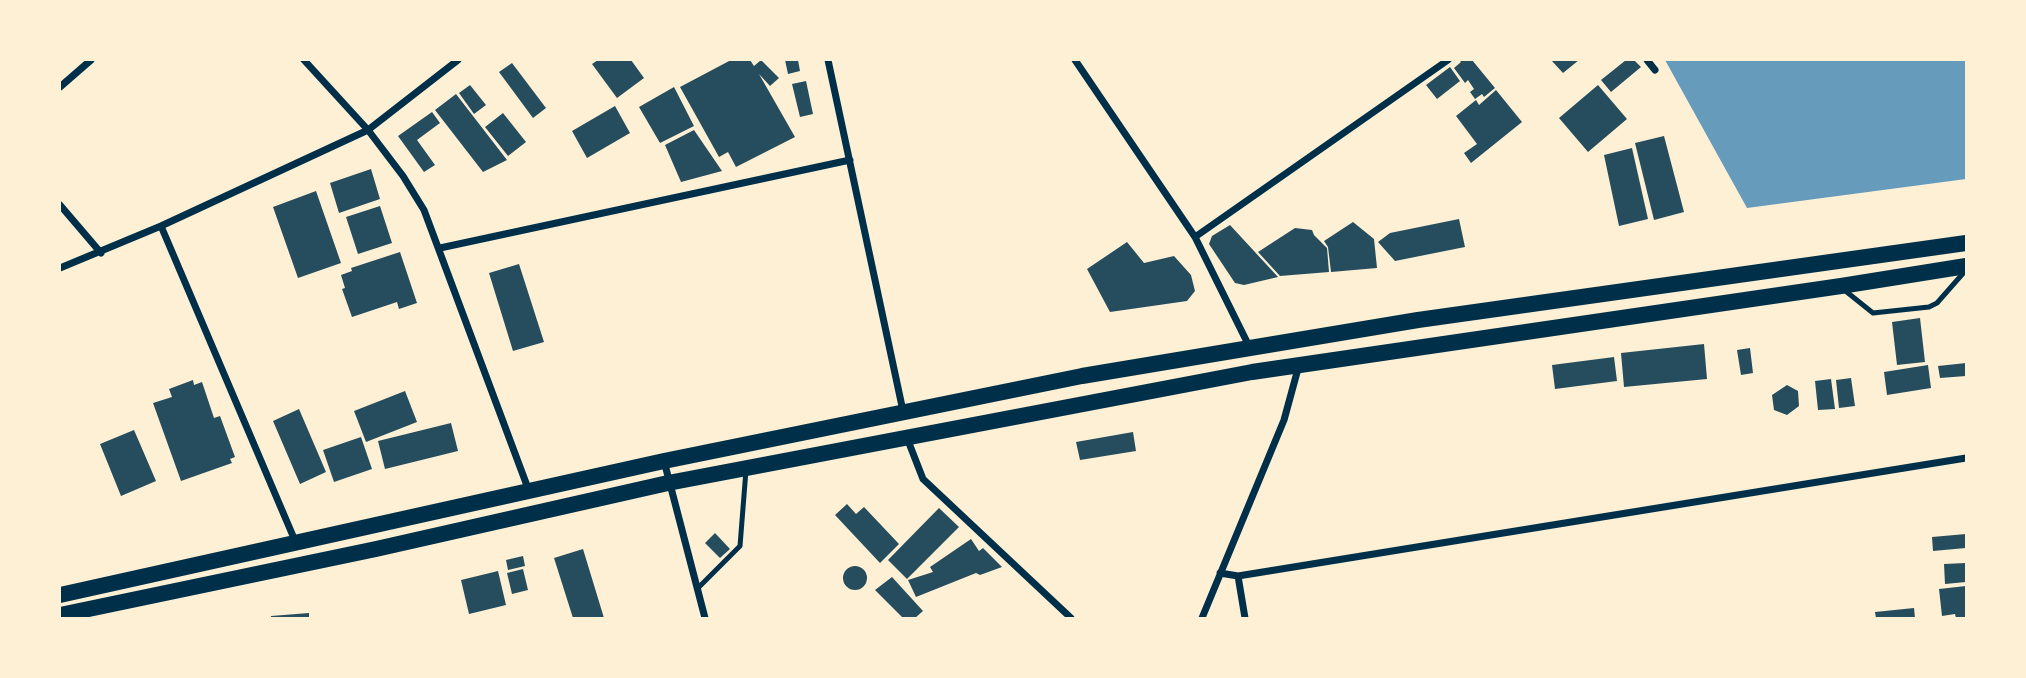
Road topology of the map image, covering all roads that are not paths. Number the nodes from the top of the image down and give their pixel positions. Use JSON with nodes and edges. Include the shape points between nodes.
{"nodes":[{"id":1,"x":91,"y":60,"type":"edge"},
{"id":2,"x":304,"y":60,"type":"edge"},
{"id":3,"x":458,"y":60,"type":"edge"},
{"id":4,"x":828,"y":60,"type":"edge"},
{"id":5,"x":1075,"y":60,"type":"edge"},
{"id":6,"x":1448,"y":60,"type":"edge"},
{"id":7,"x":1647,"y":60,"type":"edge"},
{"id":8,"x":1655,"y":71,"type":"dead end"},
{"id":9,"x":60,"y":87,"type":"edge"},
{"id":10,"x":368,"y":130,"type":"junction"},
{"id":11,"x":849,"y":160,"type":"junction"},
{"id":12,"x":60,"y":205,"type":"edge"},
{"id":13,"x":161,"y":226,"type":"junction"},
{"id":14,"x":1195,"y":237,"type":"junction"},
{"id":15,"x":1966,"y":243,"type":"edge"},
{"id":16,"x":440,"y":248,"type":"junction"},
{"id":17,"x":101,"y":253,"type":"junction"},
{"id":18,"x":1838,"y":262,"type":"junction"},
{"id":19,"x":1966,"y":267,"type":"edge"},
{"id":20,"x":60,"y":268,"type":"edge"},
{"id":21,"x":1841,"y":286,"type":"junction"},
{"id":22,"x":1296,"y":341,"type":"junction"},
{"id":23,"x":1250,"y":347,"type":"junction"},
{"id":24,"x":1299,"y":365,"type":"junction"},
{"id":25,"x":1252,"y":372,"type":"junction"},
{"id":26,"x":903,"y":411,"type":"junction"},
{"id":27,"x":907,"y":438,"type":"junction"},
{"id":28,"x":1966,"y":458,"type":"edge"},
{"id":29,"x":664,"y":461,"type":"junction"},
{"id":30,"x":746,"y":470,"type":"junction"},
{"id":31,"x":668,"y":483,"type":"junction"},
{"id":32,"x":529,"y":493,"type":"junction"},
{"id":33,"x":296,"y":544,"type":"junction"},
{"id":34,"x":1220,"y":573,"type":"junction"},
{"id":35,"x":1238,"y":576,"type":"junction"},
{"id":36,"x":697,"y":589,"type":"junction"},
{"id":37,"x":60,"y":595,"type":"edge"},
{"id":38,"x":60,"y":615,"type":"edge"},
{"id":39,"x":705,"y":618,"type":"edge"},
{"id":40,"x":1071,"y":618,"type":"edge"},
{"id":41,"x":1202,"y":618,"type":"edge"},
{"id":42,"x":1245,"y":618,"type":"edge"}],
"edges":[{"from":1,"to":9,"type":"street"},
{"from":2,"to":10,"type":"street"},
{"from":3,"to":10,"type":"street"},
{"from":4,"to":11,"type":"street"},
{"from":5,"to":14,"type":"street"},
{"from":6,"to":14,"type":"street"},
{"from":7,"to":8,"type":"street"},
{"from":10,"to":13,"type":"street"},
{"from":10,"to":16,"type":"street","via":[[417,198]]},
{"from":11,"to":16,"type":"street"},
{"from":11,"to":26,"type":"street"},
{"from":12,"to":17,"type":"street"},
{"from":13,"to":17,"type":"street"},
{"from":13,"to":33,"type":"street"},
{"from":14,"to":23,"type":"street"},
{"from":15,"to":18,"type":"highway"},
{"from":16,"to":32,"type":"street"},
{"from":17,"to":20,"type":"street"},
{"from":18,"to":21,"type":"highway"},
{"from":18,"to":22,"type":"highway"},
{"from":19,"to":21,"type":"highway"},
{"from":19,"to":21,"type":"lane","via":[[1929,307],[1873,313]]},
{"from":21,"to":24,"type":"highway"},
{"from":22,"to":23,"type":"highway"},
{"from":22,"to":24,"type":"highway"},
{"from":23,"to":25,"type":"highway"},
{"from":23,"to":26,"type":"highway"},
{"from":24,"to":25,"type":"highway"},
{"from":24,"to":34,"type":"street","via":[[1284,420]]},
{"from":25,"to":27,"type":"highway"},
{"from":26,"to":29,"type":"highway"},
{"from":27,"to":30,"type":"highway"},
{"from":27,"to":40,"type":"street","via":[[923,479]]},
{"from":28,"to":35,"type":"street"},
{"from":29,"to":31,"type":"street"},
{"from":29,"to":32,"type":"highway"},
{"from":30,"to":31,"type":"highway"},
{"from":30,"to":36,"type":"lane","via":[[740,547]]},
{"from":31,"to":36,"type":"street"},
{"from":31,"to":38,"type":"highway"},
{"from":32,"to":33,"type":"highway"},
{"from":33,"to":37,"type":"highway"},
{"from":34,"to":35,"type":"street"},
{"from":34,"to":41,"type":"street"},
{"from":35,"to":42,"type":"street"},
{"from":36,"to":39,"type":"street"}]}
